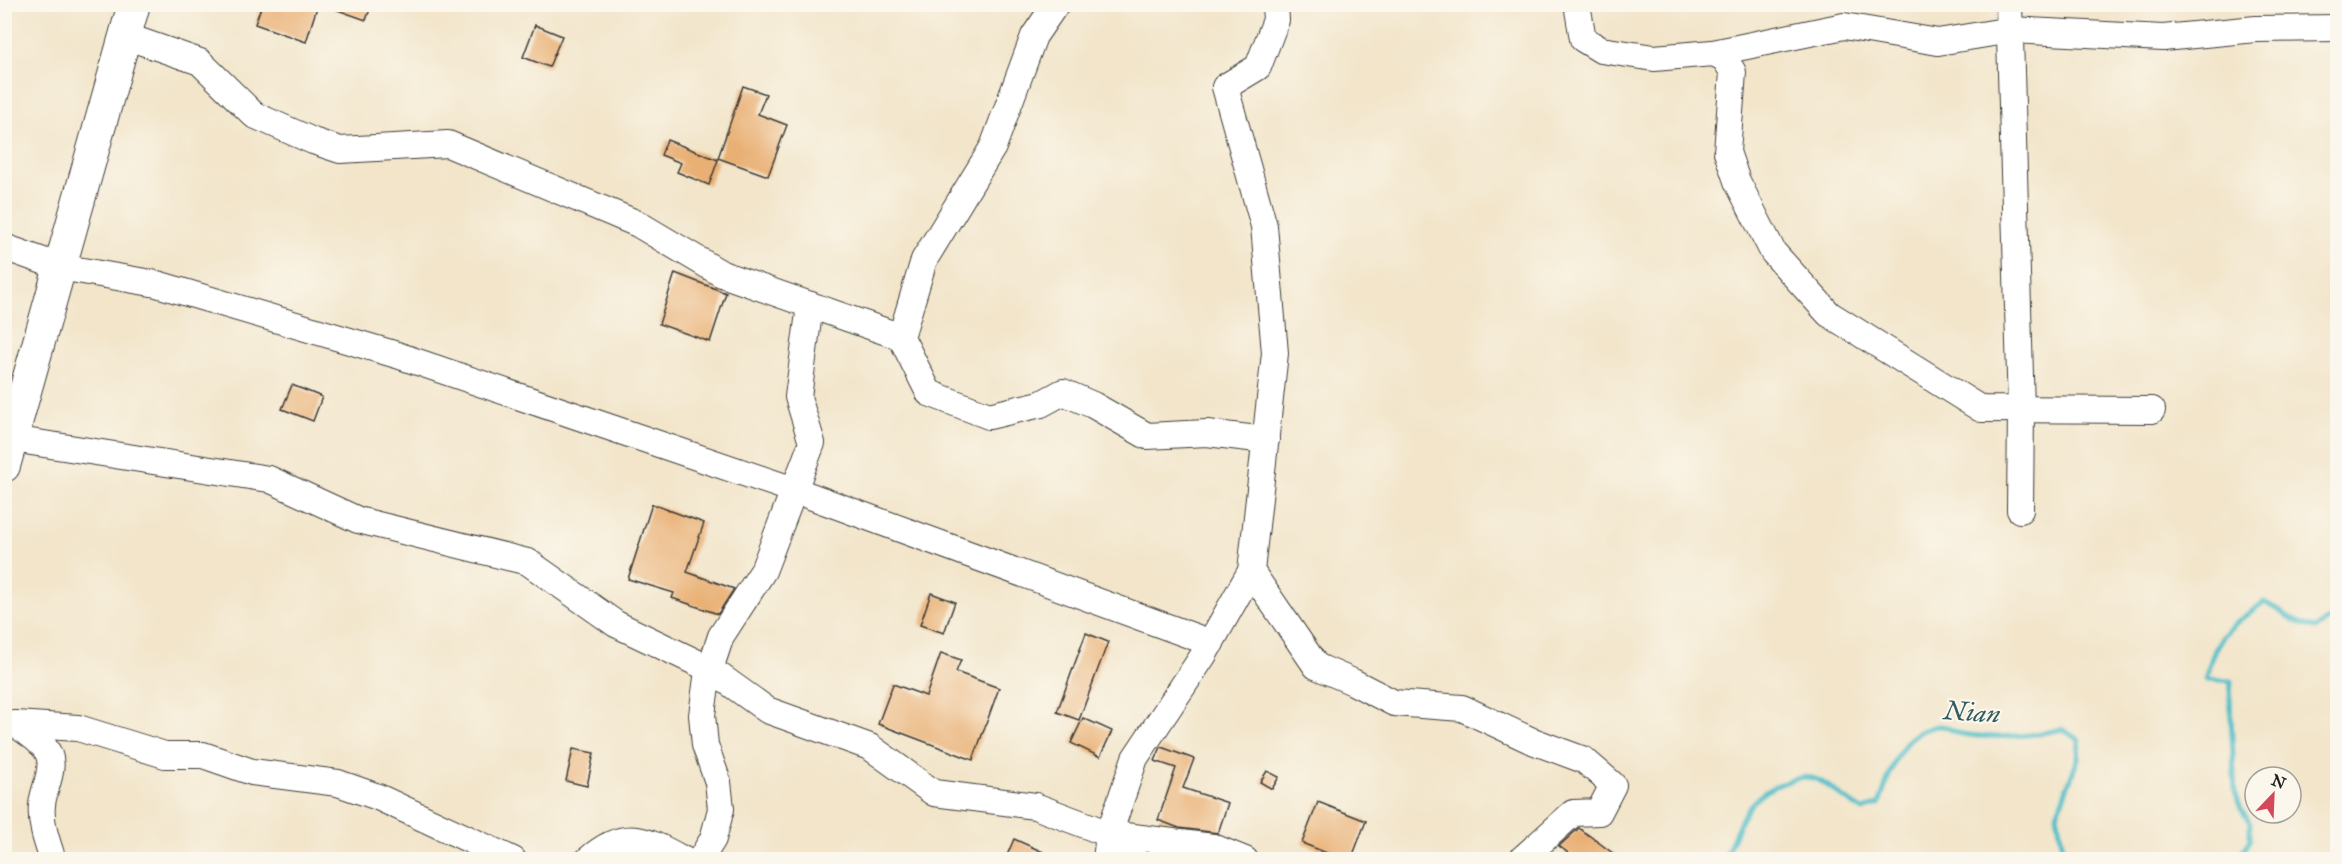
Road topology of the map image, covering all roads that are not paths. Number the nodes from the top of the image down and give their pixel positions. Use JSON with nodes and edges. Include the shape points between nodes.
{"nodes":[{"id":1,"x":134,"y":4,"type":"edge"},
{"id":2,"x":1056,"y":4,"type":"edge"},
{"id":3,"x":1275,"y":4,"type":"edge"},
{"id":4,"x":1577,"y":4,"type":"edge"},
{"id":5,"x":2009,"y":4,"type":"edge"},
{"id":6,"x":2337,"y":27,"type":"edge"},
{"id":7,"x":2011,"y":30,"type":"junction"},
{"id":8,"x":125,"y":36,"type":"junction"},
{"id":9,"x":1713,"y":53,"type":"junction"},
{"id":10,"x":4,"y":247,"type":"edge"},
{"id":11,"x":60,"y":267,"type":"junction"},
{"id":12,"x":810,"y":305,"type":"junction"},
{"id":13,"x":901,"y":336,"type":"junction"},
{"id":14,"x":2022,"y":409,"type":"junction"},
{"id":15,"x":2152,"y":410,"type":"dead end"},
{"id":16,"x":1266,"y":440,"type":"junction"},
{"id":17,"x":8,"y":452,"type":"edge"},
{"id":18,"x":794,"y":490,"type":"junction"},
{"id":19,"x":2020,"y":510,"type":"dead end"},
{"id":20,"x":1251,"y":571,"type":"junction"},
{"id":21,"x":1210,"y":643,"type":"junction"},
{"id":22,"x":710,"y":669,"type":"junction"},
{"id":23,"x":10,"y":720,"type":"edge"},
{"id":24,"x":1109,"y":834,"type":"junction"},
{"id":25,"x":53,"y":860,"type":"edge"},
{"id":26,"x":513,"y":860,"type":"edge"},
{"id":27,"x":588,"y":860,"type":"edge"},
{"id":28,"x":684,"y":860,"type":"edge"},
{"id":29,"x":700,"y":860,"type":"edge"},
{"id":30,"x":1106,"y":860,"type":"edge"},
{"id":31,"x":1135,"y":860,"type":"edge"},
{"id":32,"x":1245,"y":860,"type":"edge"},
{"id":33,"x":1521,"y":860,"type":"edge"}],
"edges":[{"from":1,"to":8,"type":"main road"},
{"from":2,"to":13,"type":"street","via":[[1034,36],[993,147],[924,260]]},
{"from":3,"to":16,"type":"street","via":[[1276,20],[1258,67],[1225,87],[1264,226],[1275,353]]},
{"from":4,"to":9,"type":"street","via":[[1583,39],[1601,51],[1654,58]]},
{"from":5,"to":7,"type":"street"},
{"from":6,"to":7,"type":"street","via":[[2256,29],[2163,38]]},
{"from":7,"to":9,"type":"street","via":[[1938,42],[1844,26]]},
{"from":7,"to":14,"type":"street"},
{"from":8,"to":11,"type":"main road"},
{"from":8,"to":12,"type":"street","via":[[200,62],[254,115],[313,141],[340,150],[448,144],[638,224],[722,274]]},
{"from":9,"to":14,"type":"street","via":[[1724,58],[1733,72],[1727,152],[1737,181],[1773,252],[1829,314],[1981,409]]},
{"from":10,"to":11,"type":"street"},
{"from":11,"to":17,"type":"main road"},
{"from":11,"to":18,"type":"street","via":[[157,284],[397,356]]},
{"from":12,"to":13,"type":"street"},
{"from":12,"to":18,"type":"street","via":[[798,397],[812,443]]},
{"from":13,"to":16,"type":"street","via":[[929,393],[989,416],[1041,404],[1063,393],[1147,436],[1207,433]]},
{"from":14,"to":15,"type":"street"},
{"from":14,"to":19,"type":"street"},
{"from":16,"to":20,"type":"street"},
{"from":17,"to":22,"type":"street","via":[[269,479],[358,520],[528,562],[616,624]]},
{"from":18,"to":21,"type":"street"},
{"from":18,"to":22,"type":"street","via":[[763,571],[721,636]]},
{"from":20,"to":21,"type":"street"},
{"from":20,"to":33,"type":"street","via":[[1316,666],[1394,703],[1462,708],[1584,760],[1613,785],[1599,812],[1574,813]]},
{"from":21,"to":24,"type":"street","via":[[1135,758]]},
{"from":22,"to":24,"type":"street","via":[[767,710],[870,747],[934,793],[1035,806]]},
{"from":22,"to":29,"type":"street","via":[[702,715],[705,745],[718,782],[721,809],[713,839]]},
{"from":23,"to":25,"type":"street","via":[[49,755],[42,806]]},
{"from":23,"to":26,"type":"street","via":[[78,728],[165,754],[203,755],[252,772],[338,783],[378,797]]},
{"from":24,"to":30,"type":"street"},
{"from":24,"to":31,"type":"street"},
{"from":24,"to":32,"type":"street","via":[[1212,847]]},
{"from":27,"to":28,"type":"street","via":[[605,845],[631,838],[656,844]]}]}
